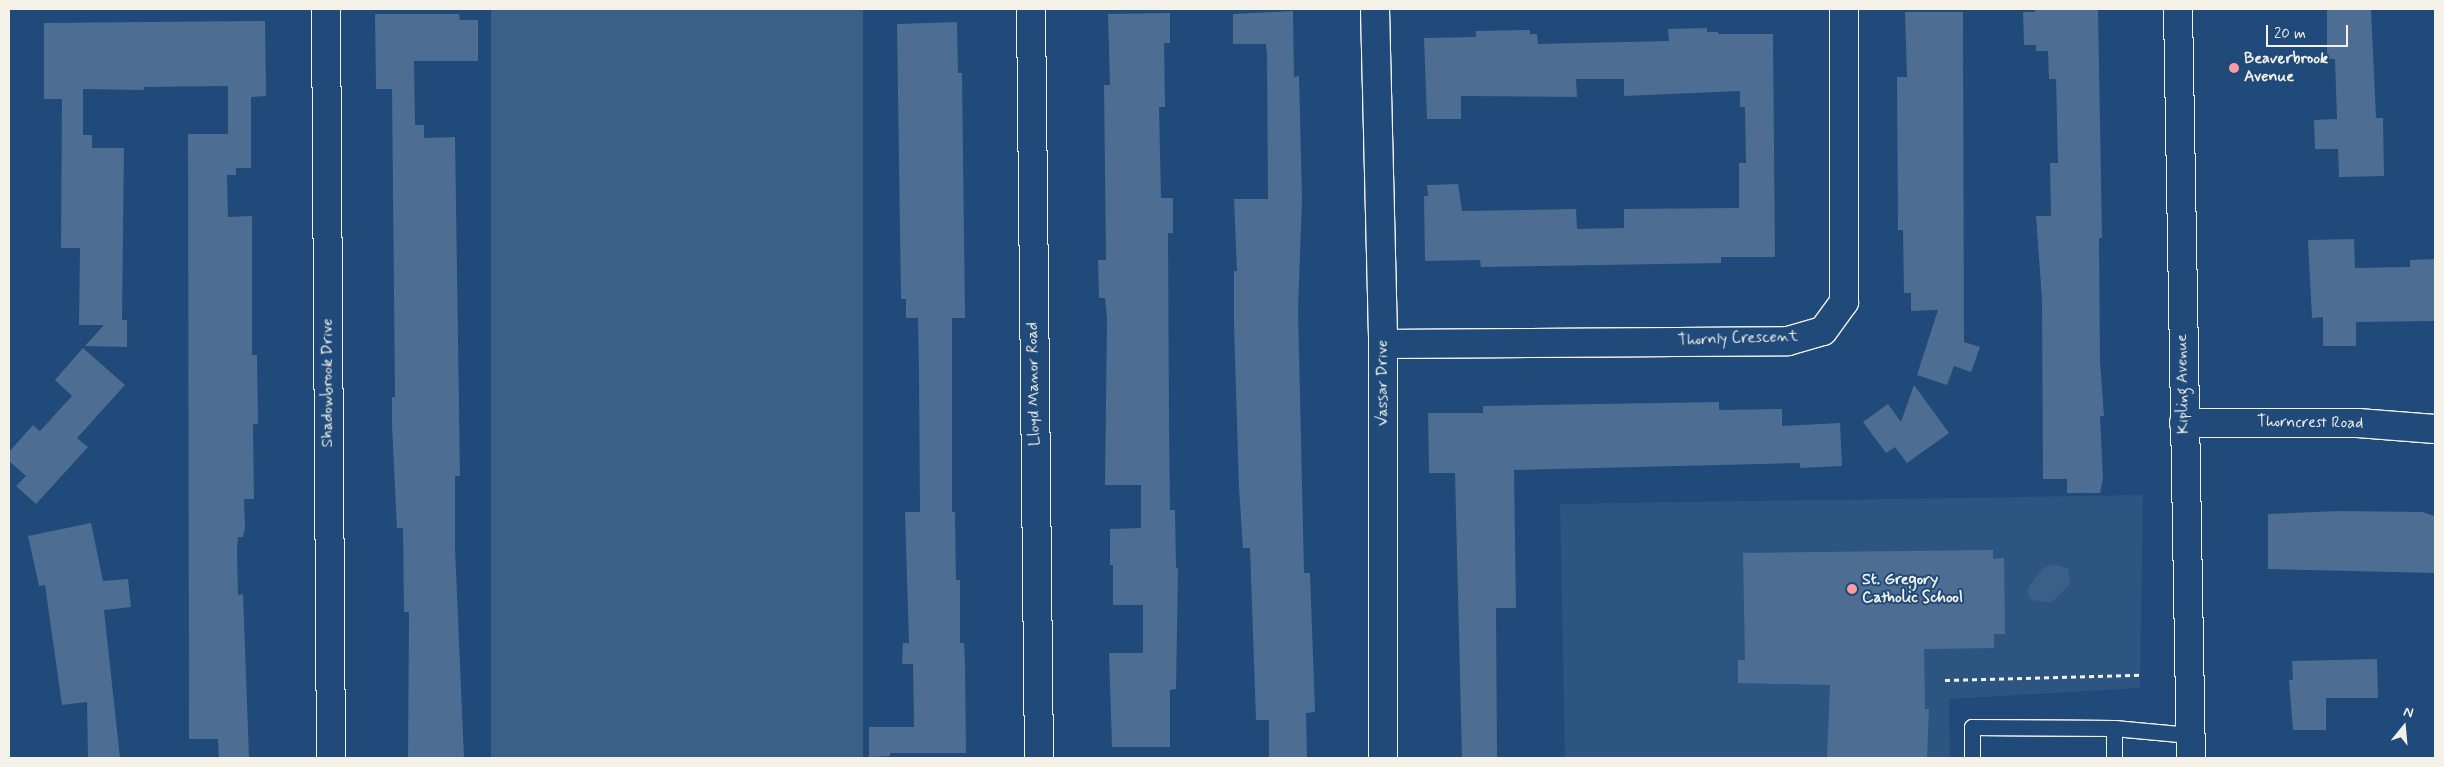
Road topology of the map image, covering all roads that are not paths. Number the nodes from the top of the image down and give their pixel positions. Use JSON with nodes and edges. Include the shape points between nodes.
{"nodes":[{"id":1,"x":326,"y":9,"type":"edge"},
{"id":2,"x":1031,"y":9,"type":"edge"},
{"id":3,"x":1375,"y":9,"type":"edge"},
{"id":4,"x":1844,"y":9,"type":"edge"},
{"id":5,"x":2178,"y":9,"type":"edge"},
{"id":6,"x":1383,"y":344,"type":"junction"},
{"id":7,"x":2184,"y":423,"type":"junction"},
{"id":8,"x":2435,"y":429,"type":"edge"},
{"id":9,"x":2114,"y":728,"type":"junction"},
{"id":10,"x":2191,"y":746,"type":"edge"},
{"id":11,"x":331,"y":758,"type":"edge"},
{"id":12,"x":1039,"y":758,"type":"edge"},
{"id":13,"x":1383,"y":758,"type":"edge"},
{"id":14,"x":1972,"y":758,"type":"edge"},
{"id":15,"x":2114,"y":758,"type":"edge"}],
"edges":[{"from":1,"to":11,"type":"street","name":"Shadowbrook Drive"},
{"from":2,"to":12,"type":"street","name":"Lloyd Manor Road"},
{"from":3,"to":6,"type":"street","name":"Vassar Drive"},
{"from":4,"to":6,"type":"street","name":"Thornly Crescent","via":[[1844,302],[1823,331],[1788,340]]},
{"from":5,"to":7,"type":"street","name":"Kipling Avenue"},
{"from":6,"to":13,"type":"street","name":"Vassar Drive"},
{"from":7,"to":8,"type":"street","name":"Thorncrest Road","via":[[2358,423]]},
{"from":7,"to":10,"type":"street","name":"Kipling Avenue"},
{"from":9,"to":10,"type":"lane"},
{"from":9,"to":14,"type":"lane","via":[[1972,728]]},
{"from":9,"to":15,"type":"lane"}]}
